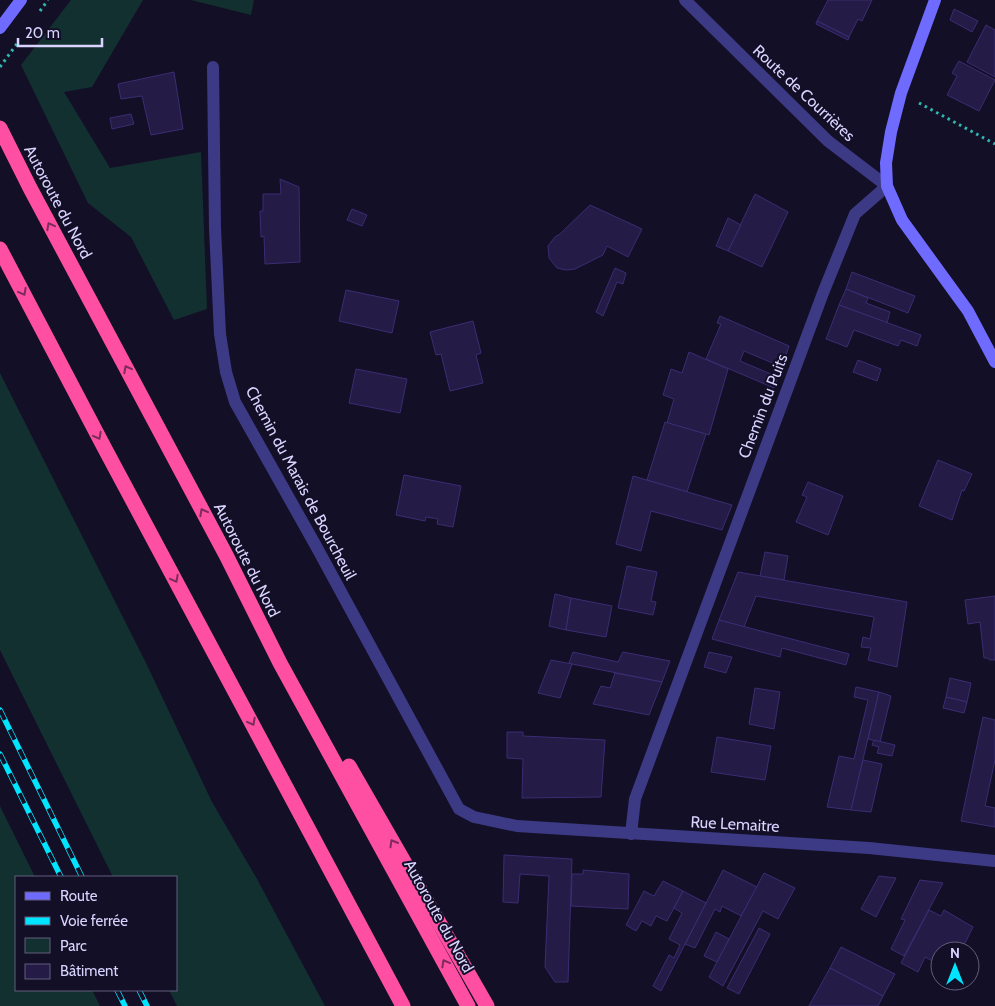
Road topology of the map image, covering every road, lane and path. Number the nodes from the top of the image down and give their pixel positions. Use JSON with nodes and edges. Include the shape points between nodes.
{"nodes":[{"id":1,"x":21,"y":0,"type":"edge"},
{"id":2,"x":685,"y":0,"type":"edge"},
{"id":3,"x":935,"y":0,"type":"edge"},
{"id":4,"x":0,"y":28,"type":"edge"},
{"id":5,"x":213,"y":67,"type":"dead end"},
{"id":6,"x":901,"y":93,"type":"junction"},
{"id":7,"x":0,"y":128,"type":"edge"},
{"id":8,"x":995,"y":144,"type":"edge"},
{"id":9,"x":887,"y":186,"type":"junction"},
{"id":10,"x":0,"y":249,"type":"edge"},
{"id":11,"x":995,"y":362,"type":"edge"},
{"id":12,"x":226,"y":555,"type":"junction"},
{"id":13,"x":474,"y":817,"type":"joint"},
{"id":14,"x":631,"y":834,"type":"junction"},
{"id":15,"x":995,"y":861,"type":"edge"},
{"id":16,"x":403,"y":1006,"type":"edge"},
{"id":17,"x":468,"y":1006,"type":"edge"},
{"id":18,"x":488,"y":1006,"type":"edge"}],
"edges":[{"from":1,"to":4,"type":"street"},
{"from":2,"to":9,"type":"street","name":"Route de Courrières","via":[[828,141]]},
{"from":3,"to":6,"type":"street"},
{"from":5,"to":13,"type":"street","name":"Chemin du Marais de Bourcheuil","via":[[220,334],[235,402],[459,810]]},
{"from":6,"to":8,"type":"path"},
{"from":6,"to":9,"type":"street","via":[[886,163]]},
{"from":12,"to":7,"type":"highway","name":"Autoroute du Nord","one_way":true},
{"from":9,"to":11,"type":"street","name":"Route de Courrières","via":[[902,220],[968,312]]},
{"from":9,"to":14,"type":"street","name":"Chemin du Puits","via":[[854,214],[635,799]]},
{"from":10,"to":16,"type":"highway","one_way":true},
{"from":17,"to":12,"type":"highway","name":"Autoroute du Nord","one_way":true,"via":[[280,663]]},
{"from":18,"to":12,"type":"highway","one_way":true},
{"from":13,"to":14,"type":"street","name":"Rue Lemaitre","via":[[517,826]]},
{"from":14,"to":15,"type":"street","name":"Rue Lemaitre","via":[[869,848]]}]}
